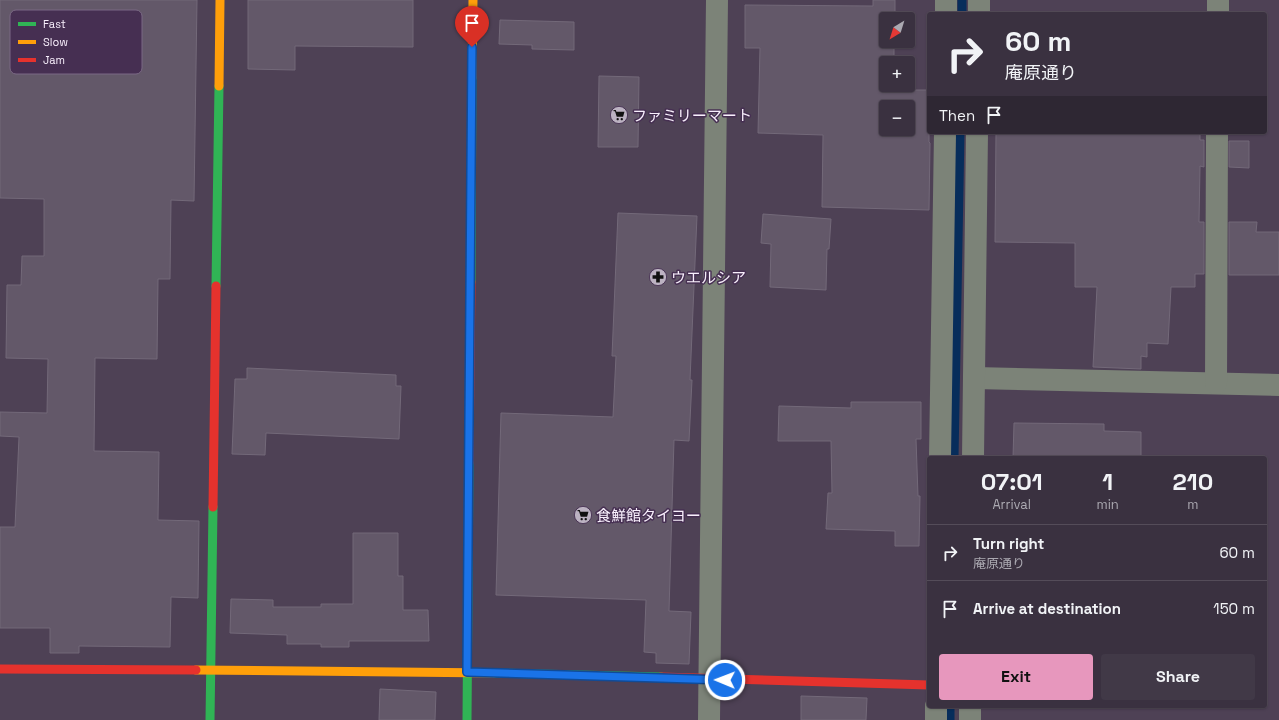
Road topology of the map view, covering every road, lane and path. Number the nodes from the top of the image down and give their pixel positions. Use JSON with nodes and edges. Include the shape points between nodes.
{"nodes":[{"id":1,"x":220,"y":0,"type":"edge"},
{"id":2,"x":473,"y":0,"type":"edge"},
{"id":3,"x":717,"y":0,"type":"edge"},
{"id":4,"x":946,"y":0,"type":"edge"},
{"id":5,"x":979,"y":0,"type":"edge"},
{"id":6,"x":1218,"y":0,"type":"edge"},
{"id":7,"x":946,"y":12,"type":"edge"},
{"id":8,"x":979,"y":12,"type":"edge"},
{"id":9,"x":1218,"y":12,"type":"edge"},
{"id":10,"x":945,"y":134,"type":"edge"},
{"id":11,"x":977,"y":134,"type":"edge"},
{"id":12,"x":1217,"y":134,"type":"edge"},
{"id":13,"x":974,"y":378,"type":"junction"},
{"id":14,"x":1216,"y":383,"type":"junction"},
{"id":15,"x":1279,"y":385,"type":"edge"},
{"id":16,"x":940,"y":456,"type":"edge"},
{"id":17,"x":973,"y":456,"type":"edge"},
{"id":18,"x":0,"y":669,"type":"edge"},
{"id":19,"x":211,"y":670,"type":"junction"},
{"id":20,"x":467,"y":672,"type":"junction"},
{"id":21,"x":709,"y":679,"type":"junction"},
{"id":22,"x":927,"y":685,"type":"edge"},
{"id":23,"x":936,"y":708,"type":"edge"},
{"id":24,"x":970,"y":708,"type":"edge"},
{"id":25,"x":210,"y":720,"type":"edge"},
{"id":26,"x":467,"y":720,"type":"edge"},
{"id":27,"x":709,"y":720,"type":"edge"},
{"id":28,"x":936,"y":720,"type":"edge"},
{"id":29,"x":970,"y":720,"type":"edge"}],
"edges":[{"from":1,"to":19,"type":"street"},
{"from":2,"to":20,"type":"street"},
{"from":3,"to":21,"type":"street"},
{"from":4,"to":7,"type":"street"},
{"from":5,"to":8,"type":"street"},
{"from":6,"to":9,"type":"street"},
{"from":10,"to":16,"type":"street"},
{"from":11,"to":13,"type":"street"},
{"from":12,"to":14,"type":"street"},
{"from":13,"to":14,"type":"street"},
{"from":13,"to":17,"type":"street"},
{"from":14,"to":15,"type":"street"},
{"from":18,"to":19,"type":"street"},
{"from":19,"to":20,"type":"street"},
{"from":19,"to":25,"type":"street"},
{"from":20,"to":21,"type":"street"},
{"from":20,"to":26,"type":"street"},
{"from":21,"to":22,"type":"street"},
{"from":21,"to":27,"type":"street"},
{"from":23,"to":28,"type":"street"},
{"from":24,"to":29,"type":"street"}]}
